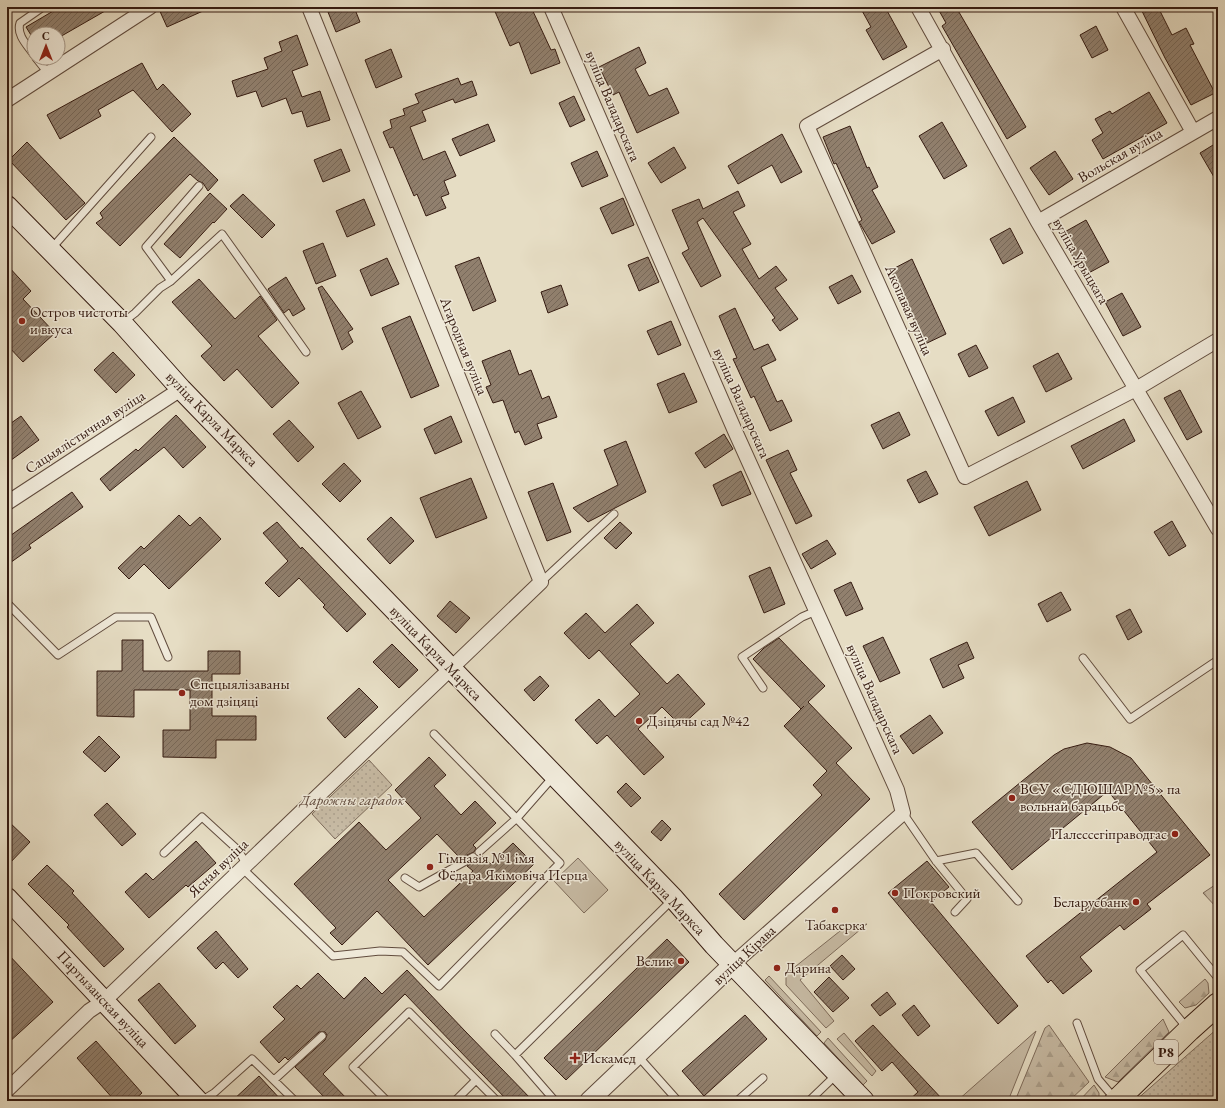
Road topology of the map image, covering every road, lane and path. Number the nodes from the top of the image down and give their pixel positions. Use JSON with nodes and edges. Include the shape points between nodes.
{"nodes":[{"id":1,"x":43,"y":7,"type":"edge"},
{"id":2,"x":150,"y":7,"type":"edge"},
{"id":3,"x":309,"y":7,"type":"edge"},
{"id":4,"x":551,"y":7,"type":"edge"},
{"id":5,"x":918,"y":7,"type":"edge"},
{"id":6,"x":1123,"y":7,"type":"edge"},
{"id":7,"x":26,"y":44,"type":"edge"},
{"id":8,"x":942,"y":49,"type":"junction"},
{"id":9,"x":42,"y":66,"type":"edge"},
{"id":10,"x":48,"y":73,"type":"junction"},
{"id":11,"x":7,"y":100,"type":"edge"},
{"id":12,"x":1218,"y":118,"type":"edge"},
{"id":13,"x":1193,"y":132,"type":"junction"},
{"id":14,"x":151,"y":137,"type":"dead end"},
{"id":15,"x":199,"y":186,"type":"dead end"},
{"id":16,"x":7,"y":206,"type":"edge"},
{"id":17,"x":1038,"y":222,"type":"junction"},
{"id":18,"x":51,"y":249,"type":"junction"},
{"id":19,"x":171,"y":281,"type":"junction"},
{"id":20,"x":122,"y":323,"type":"junction"},
{"id":21,"x":1218,"y":340,"type":"edge"},
{"id":22,"x":306,"y":352,"type":"dead end"},
{"id":23,"x":182,"y":389,"type":"junction"},
{"id":24,"x":1136,"y":389,"type":"junction"},
{"id":25,"x":7,"y":504,"type":"edge"},
{"id":26,"x":614,"y":514,"type":"dead end"},
{"id":27,"x":1218,"y":529,"type":"edge"},
{"id":28,"x":540,"y":582,"type":"junction"},
{"id":29,"x":7,"y":603,"type":"edge"},
{"id":30,"x":816,"y":611,"type":"junction"},
{"id":31,"x":168,"y":657,"type":"dead end"},
{"id":32,"x":1083,"y":658,"type":"dead end"},
{"id":33,"x":1218,"y":660,"type":"edge"},
{"id":34,"x":451,"y":669,"type":"junction"},
{"id":35,"x":763,"y":688,"type":"dead end"},
{"id":36,"x":434,"y":734,"type":"dead end"},
{"id":37,"x":554,"y":776,"type":"junction"},
{"id":38,"x":903,"y":813,"type":"junction"},
{"id":39,"x":517,"y":818,"type":"junction"},
{"id":40,"x":164,"y":852,"type":"dead end"},
{"id":41,"x":936,"y":861,"type":"junction"},
{"id":42,"x":245,"y":867,"type":"junction"},
{"id":43,"x":405,"y":878,"type":"dead end"},
{"id":44,"x":7,"y":898,"type":"edge"},
{"id":45,"x":674,"y":899,"type":"junction"},
{"id":46,"x":1018,"y":901,"type":"dead end"},
{"id":47,"x":955,"y":912,"type":"dead end"},
{"id":48,"x":733,"y":964,"type":"junction"},
{"id":49,"x":1218,"y":978,"type":"edge"},
{"id":50,"x":104,"y":1001,"type":"junction"},
{"id":51,"x":1218,"y":1004,"type":"edge"},
{"id":52,"x":1077,"y":1023,"type":"dead end"},
{"id":53,"x":1189,"y":1030,"type":"junction"},
{"id":54,"x":495,"y":1034,"type":"dead end"},
{"id":55,"x":322,"y":1036,"type":"dead end"},
{"id":56,"x":515,"y":1055,"type":"junction"},
{"id":57,"x":637,"y":1055,"type":"junction"},
{"id":58,"x":837,"y":1073,"type":"junction"},
{"id":59,"x":763,"y":1078,"type":"dead end"},
{"id":60,"x":274,"y":1080,"type":"junction"},
{"id":61,"x":476,"y":1080,"type":"junction"},
{"id":62,"x":8,"y":1086,"type":"edge"},
{"id":63,"x":199,"y":1101,"type":"edge"},
{"id":64,"x":295,"y":1101,"type":"edge"},
{"id":65,"x":387,"y":1101,"type":"edge"},
{"id":66,"x":455,"y":1101,"type":"edge"},
{"id":67,"x":497,"y":1101,"type":"edge"},
{"id":68,"x":555,"y":1101,"type":"edge"},
{"id":69,"x":589,"y":1101,"type":"edge"},
{"id":70,"x":678,"y":1101,"type":"edge"},
{"id":71,"x":737,"y":1101,"type":"edge"},
{"id":72,"x":809,"y":1101,"type":"edge"},
{"id":73,"x":864,"y":1101,"type":"edge"},
{"id":74,"x":1116,"y":1101,"type":"edge"}],
"edges":[{"from":1,"to":7,"type":"lane","via":[[20,22],[20,35]]},
{"from":2,"to":10,"type":"street"},
{"from":3,"to":28,"type":"street","name":"Агародная вуліца"},
{"from":4,"to":30,"type":"street","name":"вуліца Валадарскага"},
{"from":5,"to":8,"type":"street","name":"вуліца Урыцкага"},
{"from":6,"to":13,"type":"street"},
{"from":8,"to":17,"type":"street","name":"вуліца Урыцкага"},
{"from":8,"to":24,"type":"street","name":"Акопавая вуліца","via":[[807,126],[965,477]]},
{"from":9,"to":10,"type":"lane"},
{"from":10,"to":11,"type":"street"},
{"from":12,"to":13,"type":"street","name":"Вольская вуліца"},
{"from":13,"to":17,"type":"street","name":"Вольская вуліца"},
{"from":14,"to":18,"type":"lane"},
{"from":15,"to":19,"type":"lane","via":[[146,247]]},
{"from":16,"to":18,"type":"main road","name":"вуліца Карла Маркса"},
{"from":17,"to":24,"type":"street","name":"вуліца Урыцкага"},
{"from":18,"to":20,"type":"main road","name":"вуліца Карла Маркса"},
{"from":19,"to":20,"type":"lane"},
{"from":19,"to":22,"type":"lane","via":[[222,234]]},
{"from":20,"to":23,"type":"main road","name":"вуліца Карла Маркса"},
{"from":21,"to":24,"type":"street"},
{"from":23,"to":25,"type":"street","name":"Сацыялістычная вуліца"},
{"from":23,"to":34,"type":"main road","name":"вуліца Карла Маркса"},
{"from":24,"to":27,"type":"street","name":"вуліца Урыцкага"},
{"from":26,"to":28,"type":"lane"},
{"from":28,"to":34,"type":"street"},
{"from":29,"to":31,"type":"lane","via":[[58,655],[116,617],[151,617]]},
{"from":30,"to":35,"type":"lane","via":[[802,617],[742,657]]},
{"from":30,"to":38,"type":"street","name":"вуліца Валадарскага","via":[[897,790]]},
{"from":32,"to":33,"type":"lane","via":[[1130,719]]},
{"from":34,"to":37,"type":"main road","name":"вуліца Карла Маркса"},
{"from":34,"to":42,"type":"street","name":"Ясная вуліца"},
{"from":36,"to":39,"type":"lane"},
{"from":37,"to":39,"type":"lane"},
{"from":37,"to":45,"type":"main road","name":"вуліца Карла Маркса"},
{"from":38,"to":41,"type":"lane"},
{"from":38,"to":48,"type":"street","name":"вуліца Кірава"},
{"from":39,"to":42,"type":"lane","via":[[560,863],[439,986],[403,952],[380,951],[333,956]]},
{"from":39,"to":43,"type":"lane","via":[[476,854],[419,887]]},
{"from":40,"to":42,"type":"lane","via":[[202,816],[238,850]]},
{"from":41,"to":46,"type":"lane","via":[[976,853]]},
{"from":41,"to":47,"type":"lane","via":[[967,899]]},
{"from":42,"to":50,"type":"street","name":"Ясная вуліца"},
{"from":44,"to":50,"type":"main road","name":"Партызанская вуліца"},
{"from":45,"to":48,"type":"main road","name":"вуліца Карла Маркса"},
{"from":45,"to":56,"type":"lane"},
{"from":48,"to":57,"type":"street","name":"вуліца Кірава"},
{"from":48,"to":58,"type":"main road","name":"вуліца Карла Маркса"},
{"from":49,"to":53,"type":"lane","via":[[1183,935],[1140,970]]},
{"from":50,"to":62,"type":"street","name":"Ясная вуліца","via":[[89,1011]]},
{"from":50,"to":63,"type":"main road","name":"Партызанская вуліца"},
{"from":51,"to":53,"type":"main road","number":"Р8"},
{"from":52,"to":74,"type":"lane","via":[[1098,1079]]},
{"from":53,"to":74,"type":"main road","number":"Р8"},
{"from":54,"to":56,"type":"lane"},
{"from":55,"to":60,"type":"lane"},
{"from":56,"to":68,"type":"lane"},
{"from":57,"to":69,"type":"street","name":"вуліца Кірава"},
{"from":57,"to":70,"type":"lane"},
{"from":58,"to":72,"type":"lane"},
{"from":58,"to":73,"type":"main road","name":"вуліца Карла Маркса"},
{"from":59,"to":71,"type":"lane"},
{"from":60,"to":63,"type":"lane","via":[[252,1059],[214,1093]]},
{"from":60,"to":64,"type":"lane"},
{"from":61,"to":65,"type":"lane","via":[[409,1012],[353,1067]]},
{"from":61,"to":66,"type":"lane"},
{"from":61,"to":67,"type":"lane"}]}
